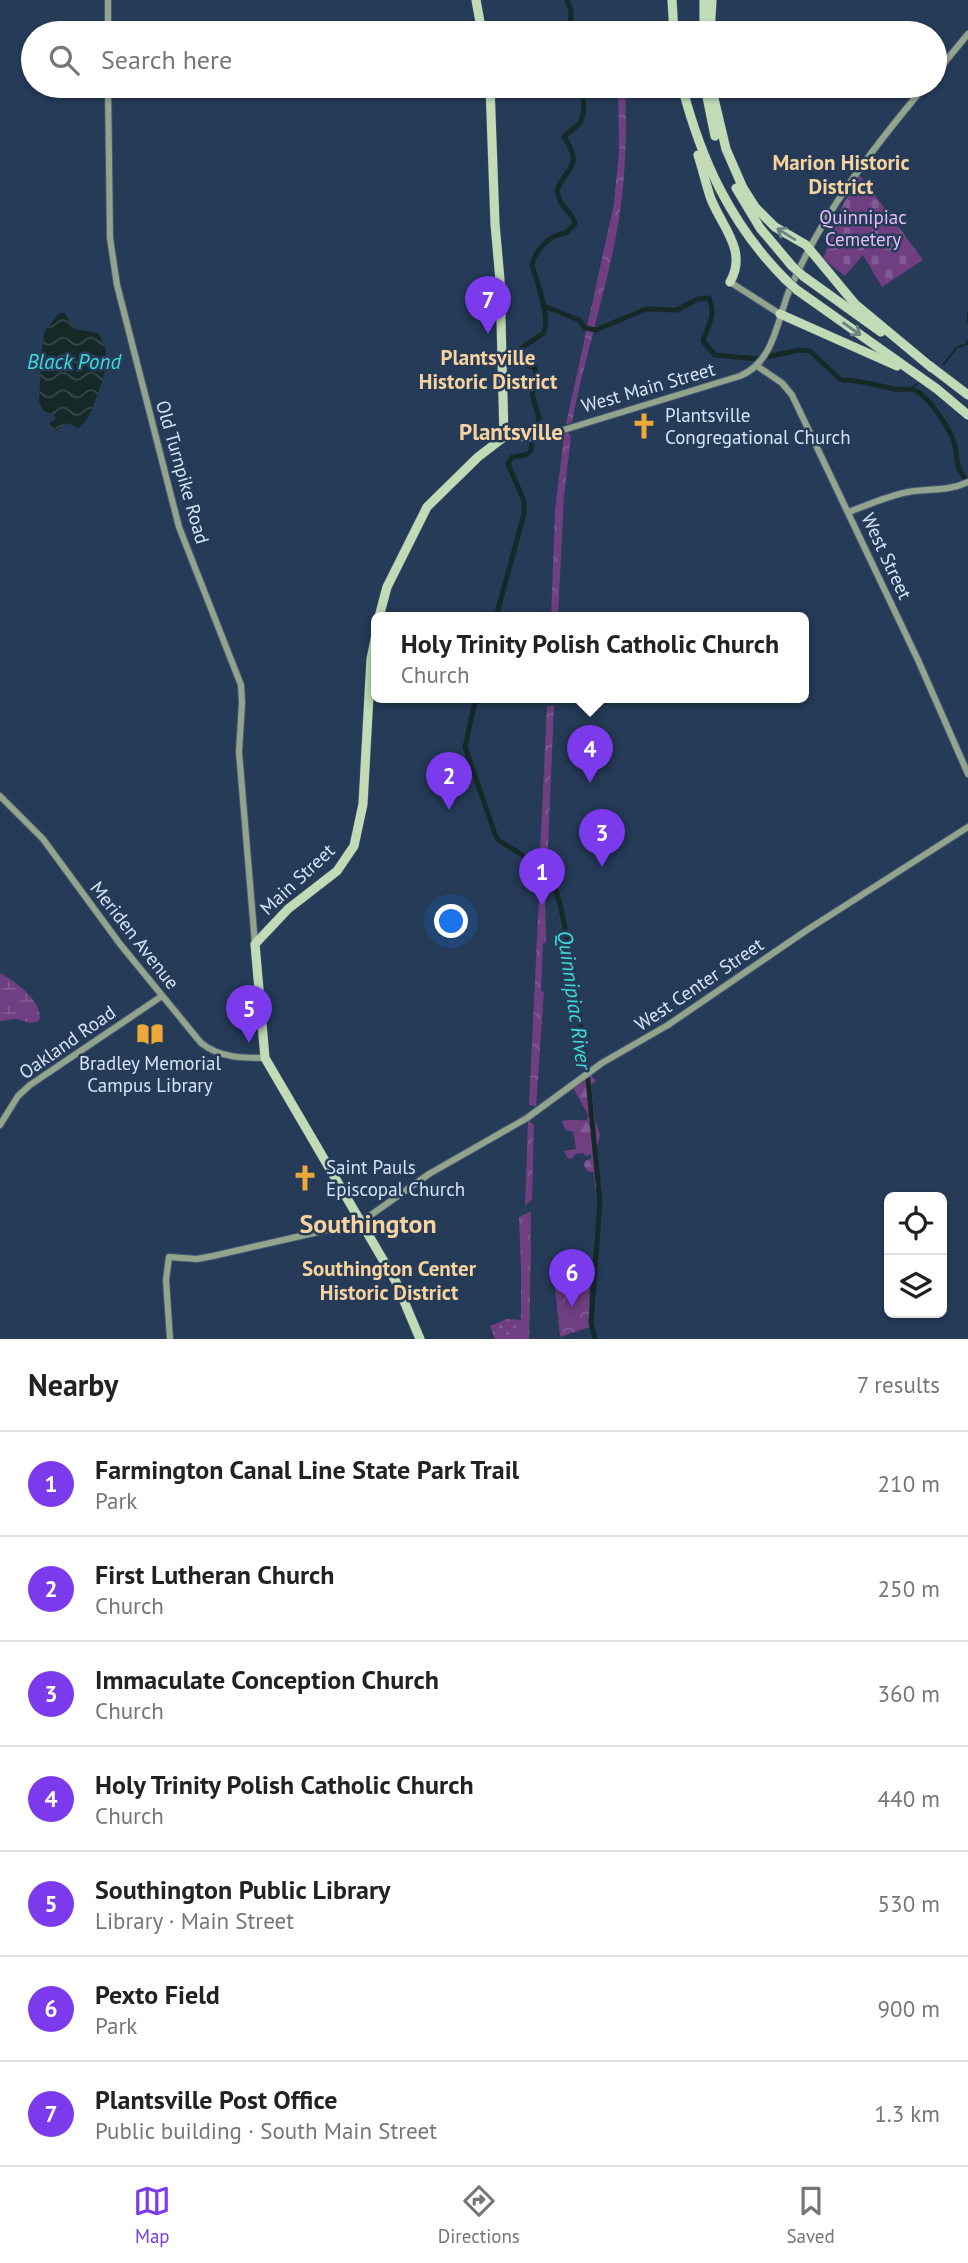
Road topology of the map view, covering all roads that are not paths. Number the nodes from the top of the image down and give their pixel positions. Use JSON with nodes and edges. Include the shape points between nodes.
{"nodes":[{"id":1,"x":108,"y":0,"type":"edge"},
{"id":2,"x":475,"y":0,"type":"edge"},
{"id":3,"x":671,"y":0,"type":"edge"},
{"id":4,"x":705,"y":0,"type":"edge"},
{"id":5,"x":712,"y":0,"type":"edge"},
{"id":6,"x":108,"y":21,"type":"edge"},
{"id":7,"x":479,"y":21,"type":"edge"},
{"id":8,"x":673,"y":21,"type":"edge"},
{"id":9,"x":706,"y":21,"type":"edge"},
{"id":10,"x":708,"y":21,"type":"edge"},
{"id":11,"x":968,"y":34,"type":"edge"},
{"id":12,"x":947,"y":59,"type":"edge"},
{"id":13,"x":108,"y":98,"type":"edge"},
{"id":14,"x":490,"y":98,"type":"edge"},
{"id":15,"x":684,"y":98,"type":"edge"},
{"id":16,"x":686,"y":98,"type":"edge"},
{"id":17,"x":708,"y":98,"type":"edge"},
{"id":18,"x":714,"y":98,"type":"edge"},
{"id":19,"x":916,"y":98,"type":"edge"},
{"id":20,"x":809,"y":248,"type":"junction"},
{"id":21,"x":730,"y":282,"type":"joint"},
{"id":22,"x":780,"y":314,"type":"junction"},
{"id":23,"x":762,"y":361,"type":"junction"},
{"id":24,"x":932,"y":368,"type":"junction"},
{"id":25,"x":937,"y":389,"type":"junction"},
{"id":26,"x":968,"y":395,"type":"edge"},
{"id":27,"x":968,"y":415,"type":"edge"},
{"id":28,"x":504,"y":437,"type":"junction"},
{"id":29,"x":966,"y":483,"type":"edge"},
{"id":30,"x":849,"y":512,"type":"junction"},
{"id":31,"x":380,"y":612,"type":"edge"},
{"id":32,"x":371,"y":659,"type":"edge"},
{"id":33,"x":968,"y":774,"type":"edge"},
{"id":34,"x":0,"y":796,"type":"edge"},
{"id":35,"x":968,"y":827,"type":"edge"},
{"id":36,"x":254,"y":944,"type":"junction"},
{"id":37,"x":162,"y":996,"type":"junction"},
{"id":38,"x":265,"y":1058,"type":"junction"},
{"id":39,"x":0,"y":1125,"type":"edge"},
{"id":40,"x":360,"y":1221,"type":"junction"},
{"id":41,"x":170,"y":1339,"type":"edge"},
{"id":42,"x":421,"y":1339,"type":"edge"}],
"edges":[{"from":1,"to":6,"type":"main road"},
{"from":2,"to":7,"type":"highway"},
{"from":3,"to":8,"type":"highway"},
{"from":4,"to":9,"type":"highway"},
{"from":5,"to":10,"type":"highway"},
{"from":11,"to":12,"type":"main road"},
{"from":13,"to":36,"type":"main road","name":"Old Turnpike Road","via":[[110,238],[117,285],[179,527],[241,685],[239,752]]},
{"from":14,"to":28,"type":"highway"},
{"from":15,"to":21,"type":"highway","via":[[711,198],[736,250],[737,265]]},
{"from":16,"to":25,"type":"highway","one_way":true,"bridge":true,"via":[[700,147],[748,237],[797,290]]},
{"from":17,"to":24,"type":"highway","bridge":true,"via":[[717,141],[737,191],[760,228],[803,276]]},
{"from":20,"to":18,"type":"highway","one_way":true,"via":[[769,222],[747,195],[723,139]]},
{"from":19,"to":20,"type":"main road","via":[[847,185]]},
{"from":20,"to":22,"type":"main road"},
{"from":20,"to":24,"type":"highway","via":[[855,304]]},
{"from":21,"to":22,"type":"main road"},
{"from":22,"to":23,"type":"main road"},
{"from":22,"to":25,"type":"highway","via":[[888,361]]},
{"from":23,"to":28,"type":"main road","name":"West Main Street","via":[[740,376],[533,438]]},
{"from":23,"to":30,"type":"main road","name":"West Street","via":[[789,391]]},
{"from":24,"to":26,"type":"highway"},
{"from":25,"to":27,"type":"highway"},
{"from":28,"to":31,"type":"highway","via":[[427,507],[387,587]]},
{"from":29,"to":30,"type":"main road","via":[[905,493]]},
{"from":30,"to":33,"type":"main road","name":"West Street"},
{"from":32,"to":36,"type":"highway","name":"Main Street","via":[[363,804],[354,846],[337,871],[288,909]]},
{"from":34,"to":37,"type":"main road","name":"Meriden Avenue","via":[[43,839]]},
{"from":35,"to":40,"type":"main road","name":"West Center Street","via":[[587,1074],[527,1118],[447,1163]]},
{"from":36,"to":38,"type":"highway"},
{"from":37,"to":38,"type":"main road","name":"Meriden Avenue","via":[[206,1047],[231,1056]]},
{"from":37,"to":39,"type":"main road","name":"Oakland Road","via":[[30,1084]]},
{"from":38,"to":40,"type":"highway"},
{"from":40,"to":41,"type":"main road","via":[[213,1256],[169,1257]]},
{"from":40,"to":42,"type":"highway","via":[[396,1282]]}]}
